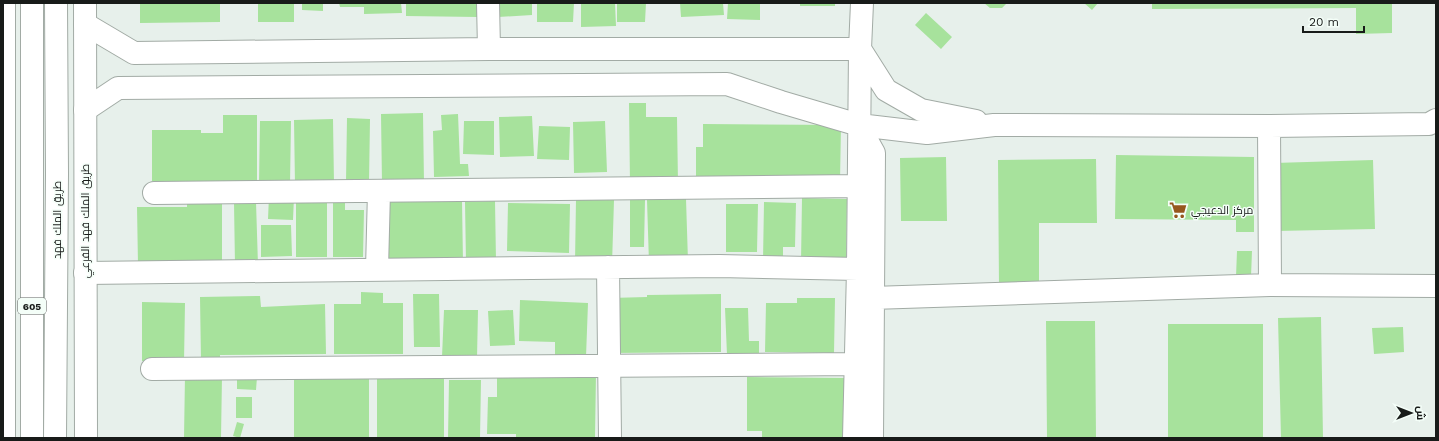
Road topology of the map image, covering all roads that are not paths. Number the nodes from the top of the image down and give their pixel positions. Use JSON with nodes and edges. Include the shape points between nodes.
{"nodes":[{"id":1,"x":32,"y":3,"type":"edge"},
{"id":2,"x":56,"y":3,"type":"edge"},
{"id":3,"x":488,"y":3,"type":"edge"},
{"id":4,"x":862,"y":3,"type":"edge"},
{"id":5,"x":3,"y":7,"type":"edge"},
{"id":6,"x":85,"y":14,"type":"edge"},
{"id":7,"x":489,"y":48,"type":"junction"},
{"id":8,"x":860,"y":49,"type":"junction"},
{"id":9,"x":85,"y":110,"type":"junction"},
{"id":10,"x":1436,"y":120,"type":"edge"},
{"id":11,"x":859,"y":125,"type":"junction"},
{"id":12,"x":994,"y":125,"type":"junction"},
{"id":13,"x":1269,"y":126,"type":"junction"},
{"id":14,"x":4,"y":131,"type":"edge"},
{"id":15,"x":858,"y":186,"type":"junction"},
{"id":16,"x":379,"y":191,"type":"junction"},
{"id":17,"x":154,"y":193,"type":"dead end"},
{"id":18,"x":608,"y":267,"type":"junction"},
{"id":19,"x":858,"y":268,"type":"junction"},
{"id":20,"x":377,"y":269,"type":"junction"},
{"id":21,"x":85,"y":273,"type":"junction"},
{"id":22,"x":4,"y":278,"type":"edge"},
{"id":23,"x":1270,"y":285,"type":"junction"},
{"id":24,"x":1436,"y":286,"type":"edge"},
{"id":25,"x":872,"y":298,"type":"junction"},
{"id":26,"x":855,"y":364,"type":"junction"},
{"id":27,"x":609,"y":366,"type":"junction"},
{"id":28,"x":152,"y":369,"type":"dead end"},
{"id":29,"x":4,"y":438,"type":"edge"},
{"id":30,"x":32,"y":438,"type":"edge"},
{"id":31,"x":55,"y":438,"type":"edge"},
{"id":32,"x":86,"y":438,"type":"edge"},
{"id":33,"x":610,"y":438,"type":"edge"},
{"id":34,"x":854,"y":438,"type":"edge"},
{"id":35,"x":872,"y":438,"type":"edge"}],
"edges":[{"from":1,"to":30,"type":"main road","number":"605"},
{"from":2,"to":31,"type":"main road","name":"طريق الملك فهد","number":"605"},
{"from":3,"to":7,"type":"main road"},
{"from":4,"to":8,"type":"main road"},
{"from":5,"to":14,"type":"main road"},
{"from":6,"to":7,"type":"main road","via":[[134,52]]},
{"from":6,"to":9,"type":"main road","name":"طريق الملك فهد الفرعي"},
{"from":7,"to":8,"type":"main road"},
{"from":8,"to":11,"type":"main road"},
{"from":8,"to":12,"type":"main road","via":[[886,90],[922,110]]},
{"from":9,"to":11,"type":"main road","via":[[118,88],[728,84]]},
{"from":9,"to":21,"type":"main road","name":"طريق الملك فهد الفرعي"},
{"from":10,"to":13,"type":"main road","via":[[1429,124]]},
{"from":11,"to":12,"type":"main road","via":[[927,133]]},
{"from":11,"to":15,"type":"main road"},
{"from":11,"to":25,"type":"main road","via":[[874,153]]},
{"from":12,"to":13,"type":"main road"},
{"from":13,"to":23,"type":"main road"},
{"from":14,"to":22,"type":"main road"},
{"from":15,"to":16,"type":"main road"},
{"from":15,"to":19,"type":"main road"},
{"from":16,"to":17,"type":"main road"},
{"from":16,"to":20,"type":"main road"},
{"from":18,"to":19,"type":"main road"},
{"from":18,"to":20,"type":"main road"},
{"from":18,"to":27,"type":"main road"},
{"from":19,"to":26,"type":"main road"},
{"from":20,"to":21,"type":"main road"},
{"from":21,"to":32,"type":"main road","name":"طريق الملك فهد الفرعي"},
{"from":22,"to":29,"type":"main road"},
{"from":23,"to":24,"type":"main road"},
{"from":23,"to":25,"type":"main road"},
{"from":25,"to":35,"type":"main road"},
{"from":26,"to":27,"type":"main road"},
{"from":26,"to":34,"type":"main road"},
{"from":27,"to":28,"type":"main road"},
{"from":27,"to":33,"type":"main road"}]}
